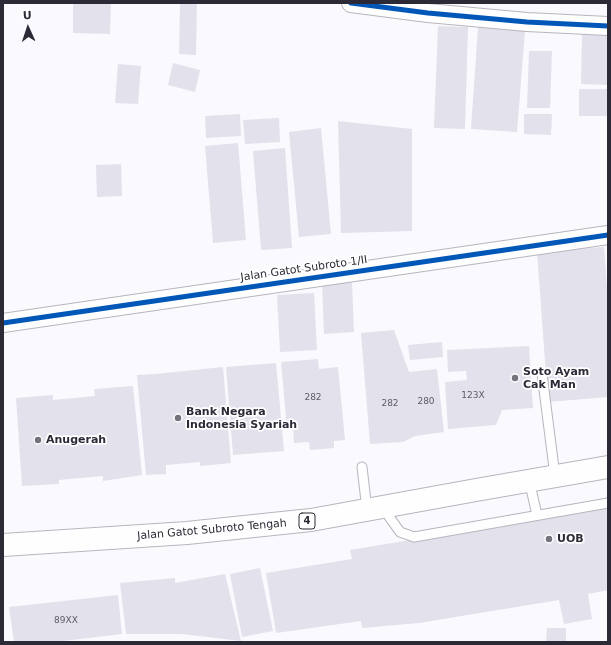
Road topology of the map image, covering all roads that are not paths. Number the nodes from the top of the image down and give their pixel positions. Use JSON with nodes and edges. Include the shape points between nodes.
{"nodes":[{"id":1,"x":350,"y":3,"type":"edge"},
{"id":2,"x":384,"y":5,"type":"edge"},
{"id":3,"x":608,"y":26,"type":"edge"},
{"id":4,"x":608,"y":235,"type":"edge"},
{"id":5,"x":3,"y":323,"type":"edge"},
{"id":6,"x":542,"y":374,"type":"dead end"},
{"id":7,"x":608,"y":467,"type":"edge"},
{"id":8,"x":362,"y":468,"type":"dead end"},
{"id":9,"x":555,"y":476,"type":"junction"},
{"id":10,"x":530,"y":480,"type":"junction"},
{"id":11,"x":608,"y":503,"type":"edge"},
{"id":12,"x":375,"y":508,"type":"junction"},
{"id":13,"x":537,"y":515,"type":"junction"},
{"id":14,"x":3,"y":545,"type":"edge"}],
"edges":[{"from":1,"to":2,"type":"street"},
{"from":2,"to":3,"type":"street","via":[[527,22]]},
{"from":4,"to":5,"type":"street","name":"Jalan Gatot Subroto 1/II"},
{"from":6,"to":9,"type":"lane"},
{"from":7,"to":9,"type":"highway","name":"Jalan Gatot Subroto Tengah","number":"4"},
{"from":8,"to":12,"type":"lane"},
{"from":9,"to":10,"type":"highway","name":"Jalan Gatot Subroto Tengah","number":"4"},
{"from":10,"to":12,"type":"highway","name":"Jalan Gatot Subroto Tengah","number":"4"},
{"from":10,"to":13,"type":"lane"},
{"from":11,"to":13,"type":"lane"},
{"from":12,"to":13,"type":"lane","via":[[400,532],[414,537]]},
{"from":12,"to":14,"type":"highway","name":"Jalan Gatot Subroto Tengah","number":"4","via":[[311,520],[187,533]]}]}
